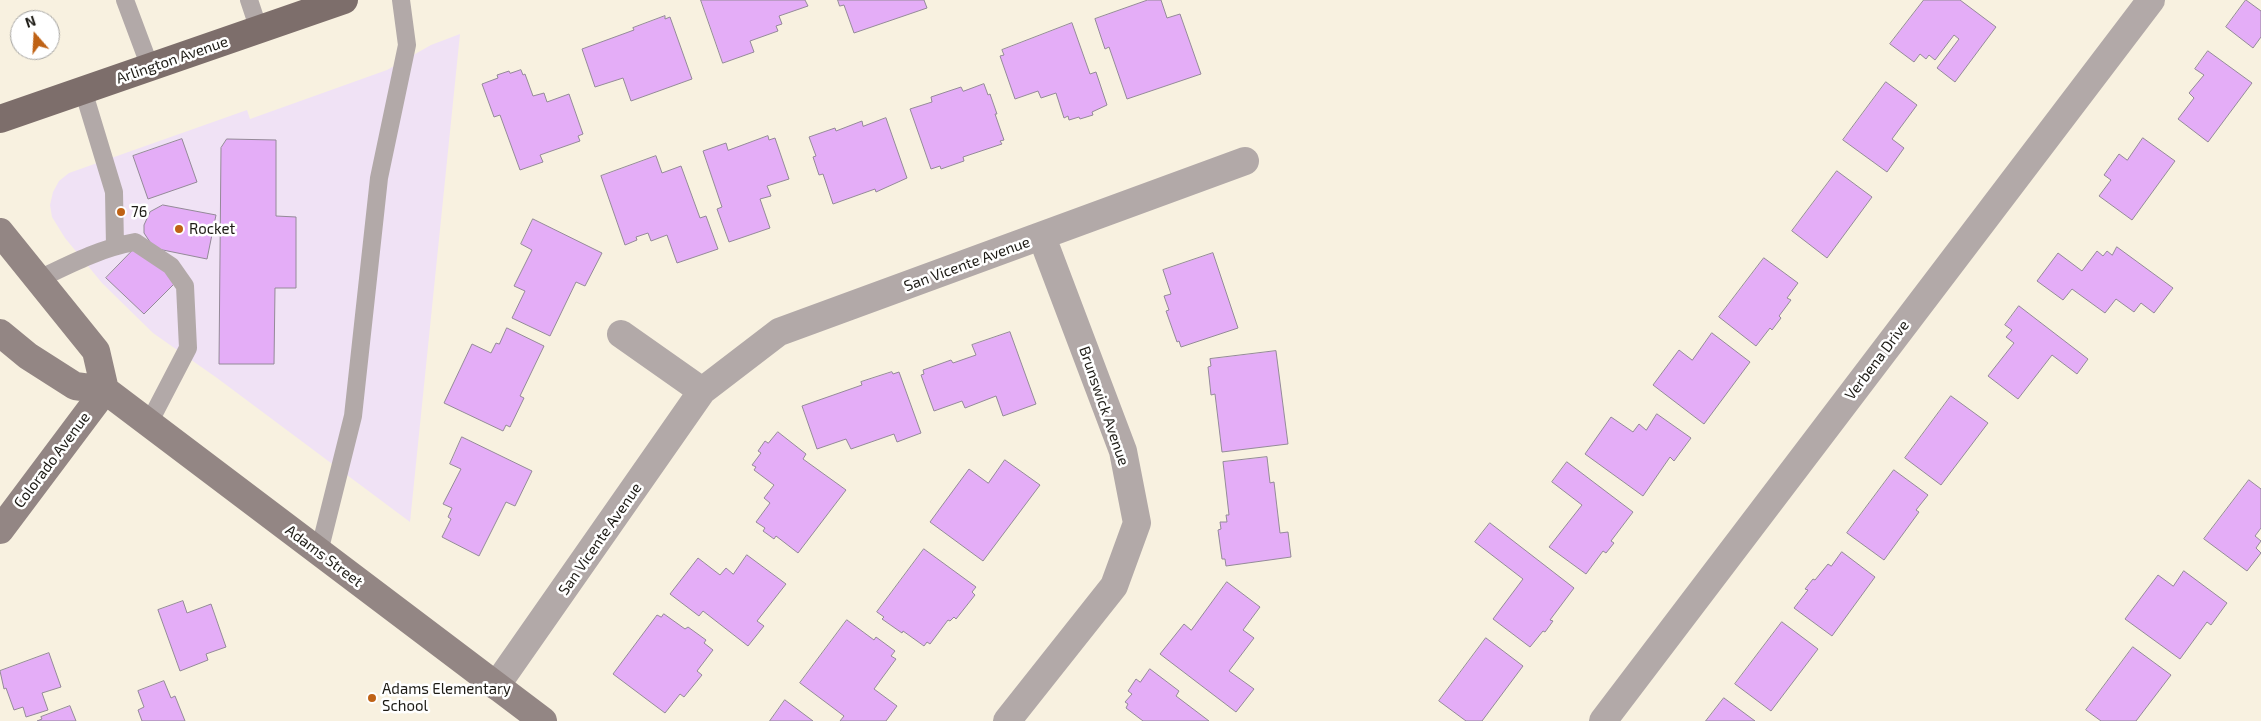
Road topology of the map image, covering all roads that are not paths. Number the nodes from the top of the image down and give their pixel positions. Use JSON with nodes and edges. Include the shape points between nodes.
{"nodes":[{"id":1,"x":124,"y":0,"type":"edge"},
{"id":2,"x":249,"y":0,"type":"edge"},
{"id":3,"x":344,"y":0,"type":"edge"},
{"id":4,"x":401,"y":0,"type":"edge"},
{"id":5,"x":2151,"y":0,"type":"edge"},
{"id":6,"x":260,"y":30,"type":"junction"},
{"id":7,"x":150,"y":67,"type":"junction"},
{"id":8,"x":83,"y":90,"type":"junction"},
{"id":9,"x":0,"y":119,"type":"edge"},
{"id":10,"x":1245,"y":161,"type":"dead end"},
{"id":11,"x":0,"y":232,"type":"edge"},
{"id":12,"x":1042,"y":237,"type":"junction"},
{"id":13,"x":116,"y":246,"type":"junction"},
{"id":14,"x":39,"y":279,"type":"junction"},
{"id":15,"x":0,"y":333,"type":"edge"},
{"id":16,"x":621,"y":334,"type":"dead end"},
{"id":17,"x":104,"y":390,"type":"junction"},
{"id":18,"x":702,"y":392,"type":"junction"},
{"id":19,"x":149,"y":423,"type":"junction"},
{"id":20,"x":0,"y":530,"type":"edge"},
{"id":21,"x":319,"y":552,"type":"junction"},
{"id":22,"x":496,"y":686,"type":"junction"},
{"id":23,"x":543,"y":721,"type":"edge"},
{"id":24,"x":1007,"y":721,"type":"edge"},
{"id":25,"x":1603,"y":721,"type":"edge"}],
"edges":[{"from":1,"to":7,"type":"lane"},
{"from":2,"to":6,"type":"lane"},
{"from":3,"to":6,"type":"main road","name":"Arlington Avenue"},
{"from":4,"to":21,"type":"lane","via":[[407,45],[379,178],[353,416]]},
{"from":5,"to":25,"type":"street","name":"Verbena Drive"},
{"from":6,"to":7,"type":"main road","name":"Arlington Avenue"},
{"from":7,"to":8,"type":"main road","name":"Arlington Avenue"},
{"from":8,"to":9,"type":"main road","name":"Arlington Avenue"},
{"from":8,"to":13,"type":"lane","via":[[114,192]]},
{"from":10,"to":12,"type":"street","name":"San Vicente Avenue"},
{"from":11,"to":14,"type":"main road"},
{"from":12,"to":18,"type":"street","name":"San Vicente Avenue","via":[[778,332]]},
{"from":12,"to":24,"type":"street","name":"Brunswick Avenue","via":[[1123,451],[1137,524],[1114,586]]},
{"from":13,"to":14,"type":"lane"},
{"from":13,"to":19,"type":"lane","via":[[135,242],[171,266],[185,286],[188,348]]},
{"from":14,"to":17,"type":"main road","via":[[96,351]]},
{"from":15,"to":17,"type":"main road","name":"Adams Street","via":[[28,356],[75,386]]},
{"from":16,"to":18,"type":"street"},
{"from":17,"to":19,"type":"main road","name":"Adams Street"},
{"from":17,"to":20,"type":"main road","name":"Colorado Avenue"},
{"from":18,"to":22,"type":"street","name":"San Vicente Avenue"},
{"from":19,"to":21,"type":"main road","name":"Adams Street"},
{"from":21,"to":22,"type":"main road","name":"Adams Street"},
{"from":22,"to":23,"type":"main road","name":"Adams Street"}]}
